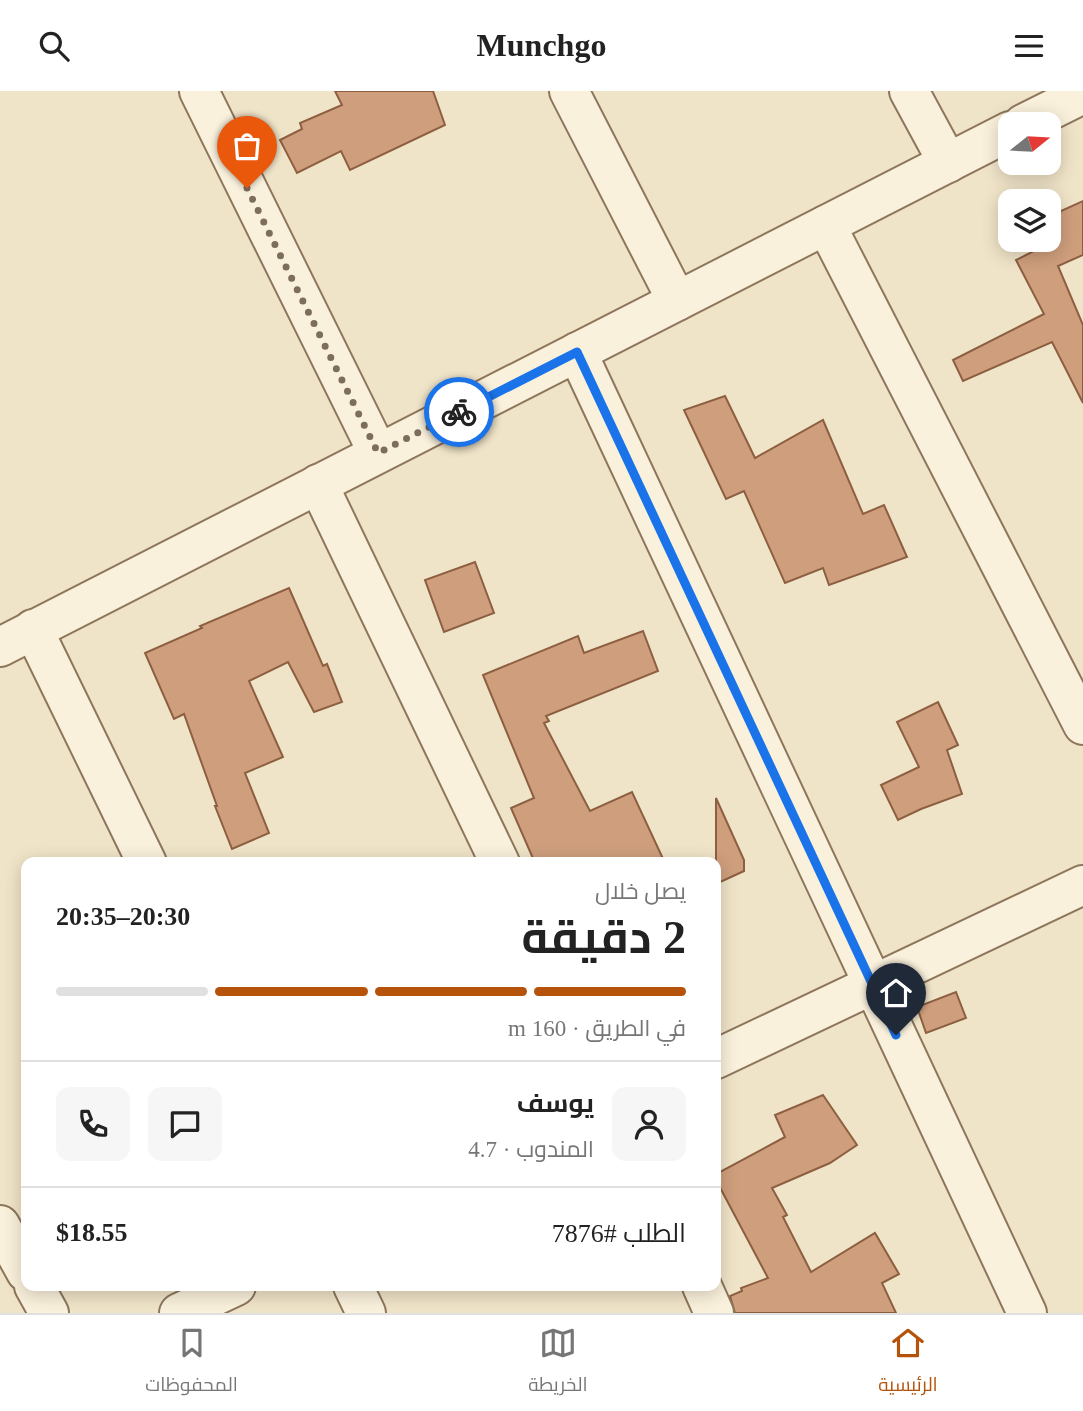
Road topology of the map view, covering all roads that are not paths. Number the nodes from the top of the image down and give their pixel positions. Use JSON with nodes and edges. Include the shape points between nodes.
{"nodes":[{"id":1,"x":199,"y":91,"type":"edge"},
{"id":2,"x":569,"y":91,"type":"edge"},
{"id":3,"x":909,"y":91,"type":"edge"},
{"id":4,"x":1083,"y":94,"type":"edge"},
{"id":5,"x":1047,"y":112,"type":"edge"},
{"id":6,"x":998,"y":137,"type":"edge"},
{"id":7,"x":948,"y":163,"type":"junction"},
{"id":8,"x":826,"y":225,"type":"junction"},
{"id":9,"x":677,"y":301,"type":"junction"},
{"id":10,"x":577,"y":352,"type":"junction"},
{"id":11,"x":378,"y":453,"type":"junction"},
{"id":12,"x":318,"y":484,"type":"junction"},
{"id":13,"x":33,"y":629,"type":"junction"},
{"id":14,"x":0,"y":647,"type":"edge"},
{"id":15,"x":1083,"y":725,"type":"edge"},
{"id":16,"x":144,"y":857,"type":"edge"},
{"id":17,"x":497,"y":857,"type":"edge"},
{"id":18,"x":1083,"y":885,"type":"edge"},
{"id":19,"x":872,"y":985,"type":"junction"},
{"id":20,"x":721,"y":1057,"type":"edge"},
{"id":21,"x":0,"y":1225,"type":"edge"},
{"id":22,"x":21,"y":1263,"type":"edge"},
{"id":23,"x":37,"y":1291,"type":"edge"},
{"id":24,"x":225,"y":1291,"type":"edge"},
{"id":25,"x":355,"y":1291,"type":"edge"},
{"id":26,"x":704,"y":1291,"type":"edge"},
{"id":27,"x":49,"y":1313,"type":"edge"},
{"id":28,"x":179,"y":1313,"type":"edge"},
{"id":29,"x":366,"y":1313,"type":"edge"},
{"id":30,"x":715,"y":1313,"type":"edge"},
{"id":31,"x":1027,"y":1313,"type":"edge"}],
"edges":[{"from":1,"to":11,"type":"street"},
{"from":2,"to":9,"type":"street"},
{"from":3,"to":7,"type":"street"},
{"from":4,"to":5,"type":"street"},
{"from":6,"to":7,"type":"street"},
{"from":7,"to":8,"type":"street"},
{"from":8,"to":9,"type":"street"},
{"from":8,"to":15,"type":"street"},
{"from":9,"to":10,"type":"street"},
{"from":10,"to":11,"type":"street"},
{"from":10,"to":19,"type":"street"},
{"from":11,"to":12,"type":"street"},
{"from":12,"to":13,"type":"street"},
{"from":12,"to":17,"type":"street"},
{"from":13,"to":14,"type":"street"},
{"from":13,"to":16,"type":"street"},
{"from":18,"to":19,"type":"street"},
{"from":19,"to":20,"type":"street"},
{"from":19,"to":31,"type":"street"},
{"from":21,"to":22,"type":"street"},
{"from":23,"to":27,"type":"street"},
{"from":24,"to":28,"type":"street"},
{"from":25,"to":29,"type":"street"},
{"from":26,"to":30,"type":"street"}]}
